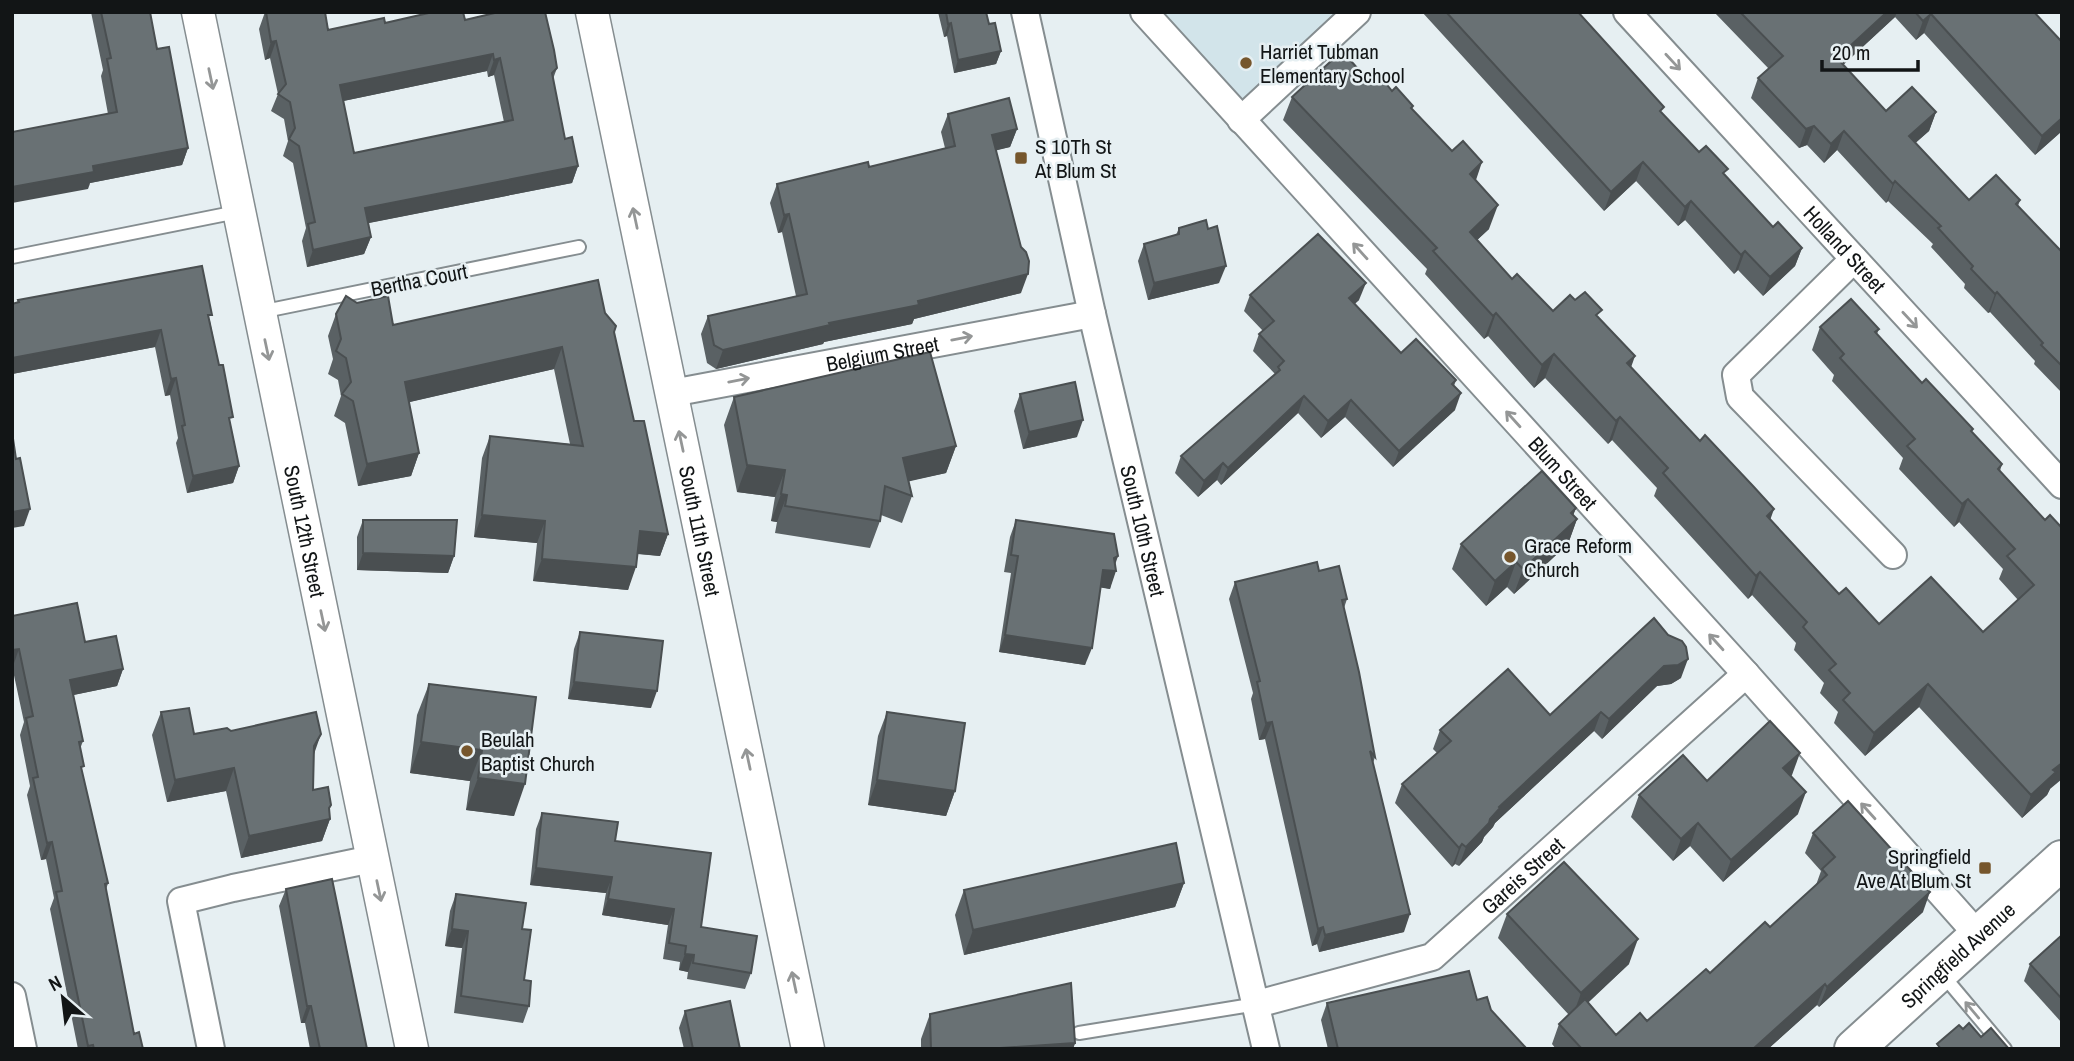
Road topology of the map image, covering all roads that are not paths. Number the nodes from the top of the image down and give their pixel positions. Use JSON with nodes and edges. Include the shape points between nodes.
{"nodes":[{"id":1,"x":198,"y":12,"type":"edge"},
{"id":2,"x":592,"y":12,"type":"edge"},
{"id":3,"x":1025,"y":12,"type":"edge"},
{"id":4,"x":1144,"y":12,"type":"edge"},
{"id":5,"x":1357,"y":12,"type":"edge"},
{"id":6,"x":1627,"y":12,"type":"edge"},
{"id":7,"x":1241,"y":120,"type":"junction"},
{"id":8,"x":237,"y":212,"type":"junction"},
{"id":9,"x":579,"y":247,"type":"dead end"},
{"id":10,"x":12,"y":257,"type":"edge"},
{"id":11,"x":1854,"y":259,"type":"junction"},
{"id":12,"x":259,"y":312,"type":"junction"},
{"id":13,"x":1092,"y":314,"type":"junction"},
{"id":14,"x":671,"y":393,"type":"junction"},
{"id":15,"x":2062,"y":485,"type":"edge"},
{"id":16,"x":1893,"y":555,"type":"dead end"},
{"id":17,"x":1746,"y":674,"type":"junction"},
{"id":18,"x":372,"y":859,"type":"junction"},
{"id":19,"x":2062,"y":860,"type":"edge"},
{"id":20,"x":1978,"y":935,"type":"junction"},
{"id":21,"x":1939,"y":971,"type":"junction"},
{"id":22,"x":12,"y":996,"type":"edge"},
{"id":23,"x":1258,"y":1004,"type":"junction"},
{"id":24,"x":1079,"y":1033,"type":"dead end"},
{"id":25,"x":23,"y":1049,"type":"edge"},
{"id":26,"x":211,"y":1049,"type":"edge"},
{"id":27,"x":412,"y":1049,"type":"edge"},
{"id":28,"x":808,"y":1049,"type":"edge"},
{"id":29,"x":1266,"y":1049,"type":"edge"},
{"id":30,"x":1854,"y":1049,"type":"edge"},
{"id":31,"x":2005,"y":1049,"type":"edge"}],
"edges":[{"from":1,"to":8,"type":"street","name":"South 12th Street","one_way":true},
{"from":14,"to":2,"type":"street","name":"South 11th Street","one_way":true},
{"from":3,"to":13,"type":"street","name":"South 10th Street"},
{"from":4,"to":7,"type":"street","name":"Blum Street"},
{"from":5,"to":7,"type":"street"},
{"from":6,"to":11,"type":"street","name":"Holland Street","one_way":true},
{"from":17,"to":7,"type":"street","name":"Blum Street","one_way":true},
{"from":8,"to":10,"type":"lane"},
{"from":8,"to":12,"type":"street","name":"South 12th Street"},
{"from":9,"to":12,"type":"lane","name":"Bertha Court"},
{"from":11,"to":15,"type":"street","name":"Holland Street","one_way":true},
{"from":11,"to":16,"type":"street","via":[[1736,375],[1741,397]]},
{"from":12,"to":18,"type":"street","name":"South 12th Street","one_way":true},
{"from":14,"to":13,"type":"street","name":"Belgium Street","one_way":true},
{"from":13,"to":23,"type":"street","name":"South 10th Street"},
{"from":28,"to":14,"type":"street","name":"South 11th Street","one_way":true},
{"from":20,"to":17,"type":"street","name":"Blum Street","one_way":true},
{"from":17,"to":23,"type":"street","name":"Gareis Street","via":[[1432,957]]},
{"from":18,"to":26,"type":"street","via":[[181,901]]},
{"from":18,"to":27,"type":"street","name":"South 12th Street","one_way":true},
{"from":19,"to":20,"type":"main road","name":"Springfield Avenue"},
{"from":20,"to":21,"type":"main road","name":"Springfield Avenue"},
{"from":21,"to":30,"type":"main road","name":"Springfield Avenue"},
{"from":31,"to":21,"type":"lane","one_way":true},
{"from":22,"to":25,"type":"street"},
{"from":23,"to":24,"type":"lane"},
{"from":23,"to":29,"type":"street","name":"South 10th Street"}]}
